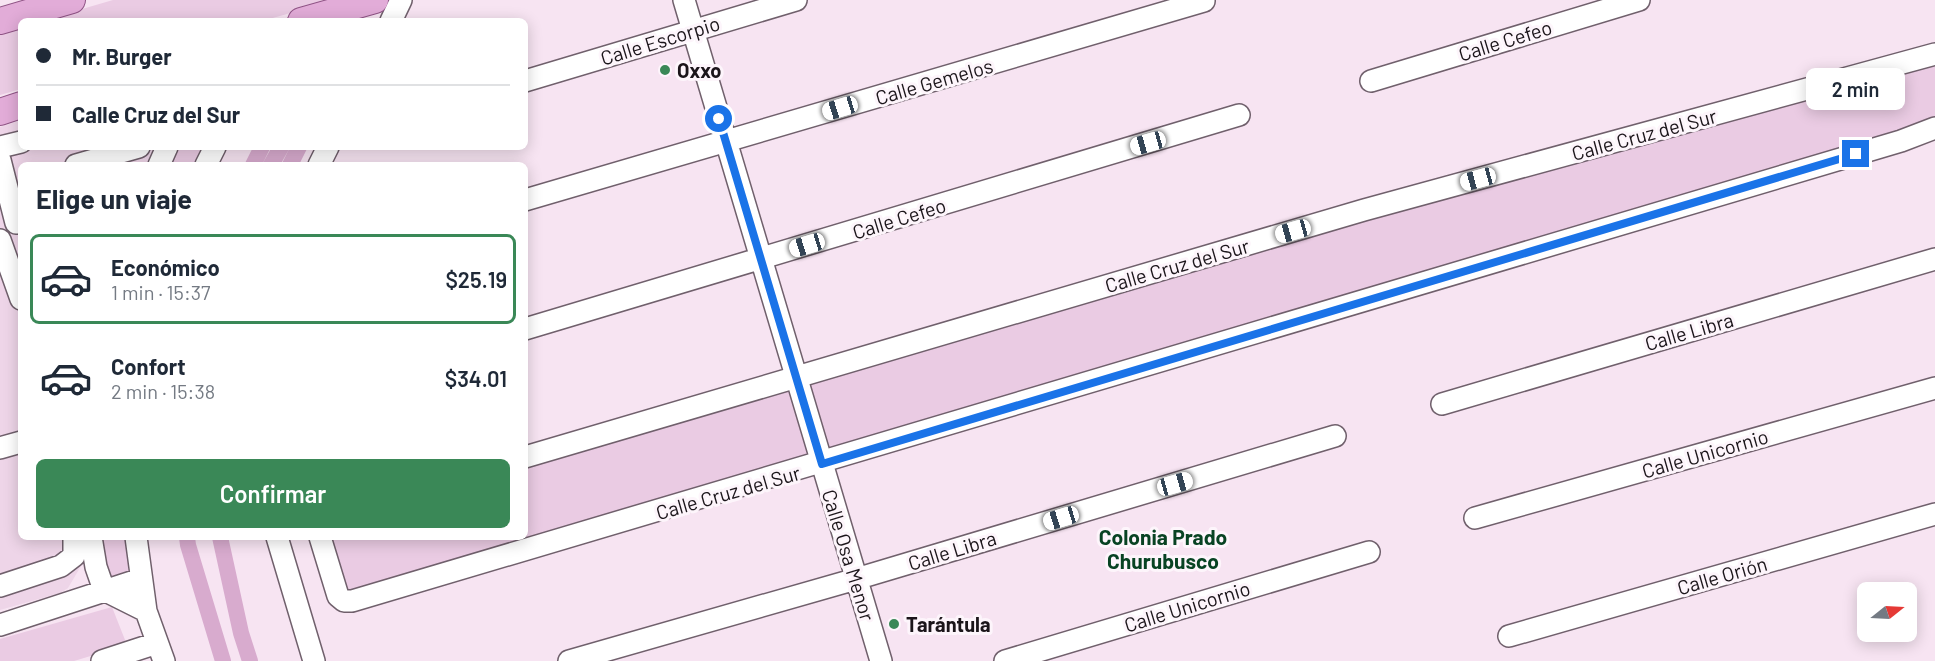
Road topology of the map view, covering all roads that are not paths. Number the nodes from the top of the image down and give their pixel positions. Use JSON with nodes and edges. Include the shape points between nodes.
{"nodes":[{"id":1,"x":72,"y":0,"type":"edge"},
{"id":2,"x":375,"y":0,"type":"edge"},
{"id":3,"x":401,"y":0,"type":"edge"},
{"id":4,"x":684,"y":0,"type":"edge"},
{"id":5,"x":796,"y":0,"type":"edge"},
{"id":6,"x":1639,"y":0,"type":"edge"},
{"id":7,"x":1204,"y":1,"type":"edge"},
{"id":8,"x":310,"y":18,"type":"edge"},
{"id":9,"x":392,"y":18,"type":"edge"},
{"id":10,"x":0,"y":21,"type":"edge"},
{"id":11,"x":693,"y":30,"type":"junction"},
{"id":12,"x":1935,"y":54,"type":"edge"},
{"id":13,"x":528,"y":80,"type":"edge"},
{"id":14,"x":1371,"y":81,"type":"dead end"},
{"id":15,"x":18,"y":106,"type":"edge"},
{"id":16,"x":0,"y":111,"type":"edge"},
{"id":17,"x":1239,"y":115,"type":"dead end"},
{"id":18,"x":1935,"y":128,"type":"edge"},
{"id":19,"x":726,"y":142,"type":"junction"},
{"id":20,"x":18,"y":143,"type":"edge"},
{"id":21,"x":0,"y":147,"type":"edge"},
{"id":22,"x":128,"y":150,"type":"edge"},
{"id":23,"x":0,"y":159,"type":"edge"},
{"id":24,"x":86,"y":162,"type":"edge"},
{"id":25,"x":10,"y":185,"type":"edge"},
{"id":26,"x":528,"y":199,"type":"edge"},
{"id":27,"x":12,"y":224,"type":"edge"},
{"id":28,"x":0,"y":240,"type":"edge"},
{"id":29,"x":761,"y":259,"type":"junction"},
{"id":30,"x":1935,"y":259,"type":"edge"},
{"id":31,"x":18,"y":291,"type":"edge"},
{"id":32,"x":528,"y":328,"type":"edge"},
{"id":33,"x":796,"y":377,"type":"junction"},
{"id":34,"x":1935,"y":388,"type":"edge"},
{"id":35,"x":1442,"y":404,"type":"dead end"},
{"id":36,"x":1335,"y":436,"type":"dead end"},
{"id":37,"x":528,"y":456,"type":"edge"},
{"id":38,"x":822,"y":464,"type":"junction"},
{"id":39,"x":1935,"y":514,"type":"edge"},
{"id":40,"x":1475,"y":518,"type":"dead end"},
{"id":41,"x":74,"y":540,"type":"edge"},
{"id":42,"x":92,"y":540,"type":"edge"},
{"id":43,"x":136,"y":540,"type":"edge"},
{"id":44,"x":278,"y":540,"type":"edge"},
{"id":45,"x":321,"y":540,"type":"edge"},
{"id":46,"x":1369,"y":552,"type":"dead end"},
{"id":47,"x":141,"y":579,"type":"junction"},
{"id":48,"x":856,"y":579,"type":"junction"},
{"id":49,"x":0,"y":586,"type":"edge"},
{"id":50,"x":104,"y":590,"type":"junction"},
{"id":51,"x":146,"y":611,"type":"junction"},
{"id":52,"x":0,"y":625,"type":"edge"},
{"id":53,"x":1509,"y":636,"type":"dead end"},
{"id":54,"x":160,"y":652,"type":"edge"},
{"id":55,"x":102,"y":661,"type":"edge"},
{"id":56,"x":314,"y":661,"type":"edge"},
{"id":57,"x":569,"y":661,"type":"edge"},
{"id":58,"x":881,"y":661,"type":"edge"},
{"id":59,"x":1005,"y":661,"type":"edge"}],
"edges":[{"from":1,"to":10,"type":"main road"},
{"from":2,"to":8,"type":"main road"},
{"from":3,"to":9,"type":"street"},
{"from":4,"to":11,"type":"street","name":"Calle Osa Menor"},
{"from":5,"to":11,"type":"street","name":"Calle Escorpio"},
{"from":6,"to":14,"type":"street","name":"Calle Cefeo"},
{"from":7,"to":19,"type":"street","name":"Calle Gemelos"},
{"from":11,"to":13,"type":"street","name":"Calle Escorpio"},
{"from":11,"to":19,"type":"street","name":"Calle Osa Menor"},
{"from":12,"to":33,"type":"street","name":"Calle Cruz del Sur","via":[[1364,210]]},
{"from":15,"to":16,"type":"main road"},
{"from":17,"to":29,"type":"street","name":"Calle Cefeo"},
{"from":18,"to":38,"type":"street","name":"Calle Cruz del Sur"},
{"from":19,"to":26,"type":"street","name":"Calle Gemelos"},
{"from":19,"to":29,"type":"street","name":"Calle Osa Menor"},
{"from":20,"to":21,"type":"street"},
{"from":22,"to":24,"type":"street"},
{"from":23,"to":25,"type":"street"},
{"from":25,"to":27,"type":"street"},
{"from":28,"to":31,"type":"street"},
{"from":29,"to":32,"type":"street","name":"Calle Cefeo"},
{"from":29,"to":33,"type":"street","name":"Calle Osa Menor"},
{"from":30,"to":35,"type":"street","name":"Calle Libra"},
{"from":33,"to":37,"type":"street","name":"Calle Cruz del Sur"},
{"from":33,"to":38,"type":"street","name":"Calle Osa Menor"},
{"from":34,"to":40,"type":"street","name":"Calle Unicornio"},
{"from":36,"to":48,"type":"street","name":"Calle Libra"},
{"from":38,"to":45,"type":"street","name":"Calle Cruz del Sur","via":[[352,601],[338,596]]},
{"from":38,"to":48,"type":"street","name":"Calle Osa Menor"},
{"from":39,"to":53,"type":"street","name":"Calle Orión"},
{"from":41,"to":49,"type":"street","via":[[74,556],[62,566]]},
{"from":42,"to":50,"type":"street"},
{"from":43,"to":47,"type":"street"},
{"from":44,"to":56,"type":"street"},
{"from":46,"to":59,"type":"street","name":"Calle Unicornio"},
{"from":47,"to":50,"type":"street"},
{"from":47,"to":51,"type":"street"},
{"from":48,"to":57,"type":"street","name":"Calle Libra"},
{"from":48,"to":58,"type":"street","name":"Calle Osa Menor"},
{"from":50,"to":51,"type":"street"},
{"from":50,"to":52,"type":"street"},
{"from":51,"to":54,"type":"street"},
{"from":54,"to":55,"type":"street"}]}
